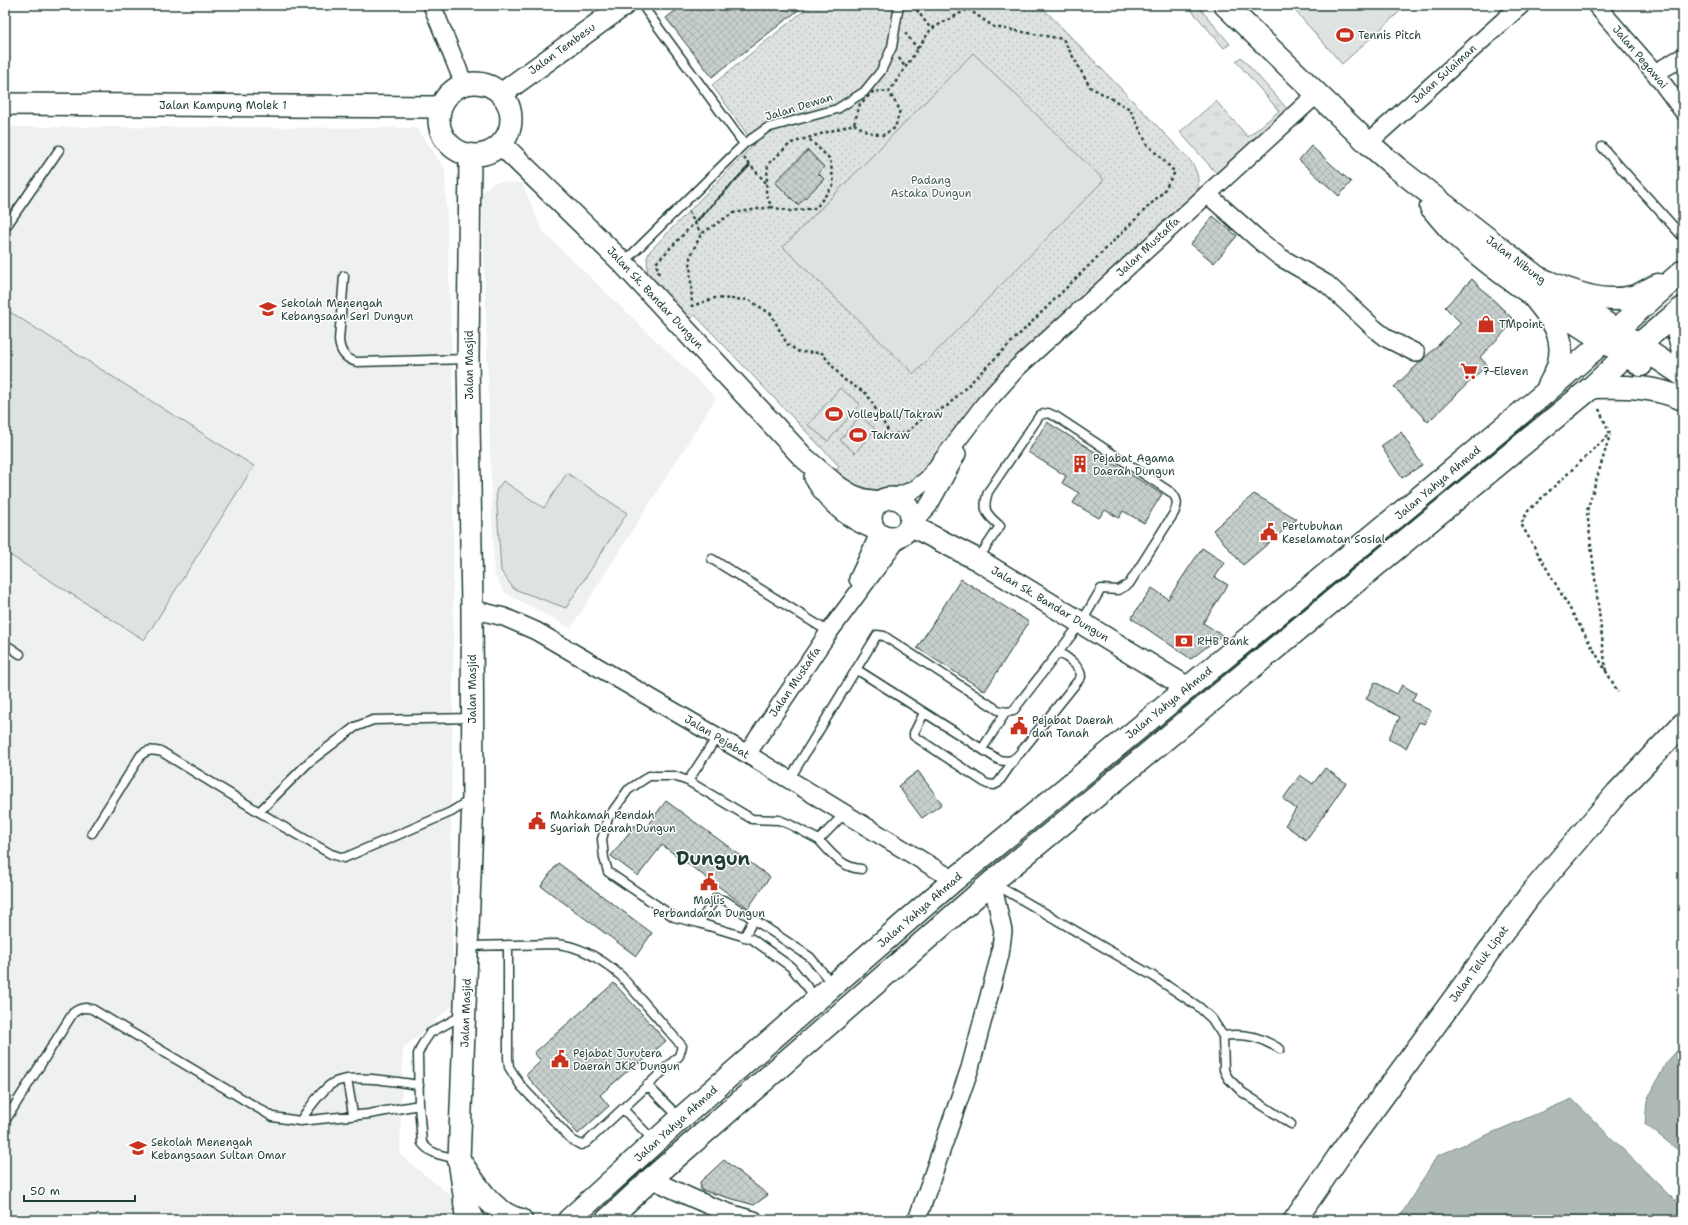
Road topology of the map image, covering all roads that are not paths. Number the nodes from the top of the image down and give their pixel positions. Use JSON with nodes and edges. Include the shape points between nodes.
{"nodes":[{"id":1,"x":432,"y":5,"type":"edge"},
{"id":2,"x":624,"y":5,"type":"edge"},
{"id":3,"x":642,"y":5,"type":"edge"},
{"id":4,"x":899,"y":5,"type":"edge"},
{"id":5,"x":1225,"y":5,"type":"edge"},
{"id":6,"x":1521,"y":5,"type":"edge"},
{"id":7,"x":1596,"y":5,"type":"edge"},
{"id":8,"x":1683,"y":57,"type":"edge"},
{"id":9,"x":1655,"y":73,"type":"junction"},
{"id":10,"x":464,"y":84,"type":"junction"},
{"id":11,"x":501,"y":94,"type":"junction"},
{"id":12,"x":1317,"y":94,"type":"junction"},
{"id":13,"x":5,"y":104,"type":"edge"},
{"id":14,"x":440,"y":107,"type":"junction"},
{"id":15,"x":1683,"y":111,"type":"edge"},
{"id":16,"x":1368,"y":143,"type":"junction"},
{"id":17,"x":501,"y":144,"type":"junction"},
{"id":18,"x":744,"y":144,"type":"junction"},
{"id":19,"x":1602,"y":147,"type":"dead end"},
{"id":20,"x":59,"y":150,"type":"dead end"},
{"id":21,"x":470,"y":155,"type":"junction"},
{"id":22,"x":1207,"y":194,"type":"junction"},
{"id":23,"x":5,"y":228,"type":"edge"},
{"id":24,"x":1683,"y":237,"type":"edge"},
{"id":25,"x":623,"y":263,"type":"junction"},
{"id":26,"x":1681,"y":272,"type":"edge"},
{"id":27,"x":344,"y":276,"type":"dead end"},
{"id":28,"x":1534,"y":285,"type":"junction"},
{"id":29,"x":1682,"y":309,"type":"edge"},
{"id":30,"x":1611,"y":335,"type":"junction"},
{"id":31,"x":1632,"y":350,"type":"junction"},
{"id":32,"x":1683,"y":351,"type":"edge"},
{"id":33,"x":1416,"y":353,"type":"dead end"},
{"id":34,"x":468,"y":359,"type":"junction"},
{"id":35,"x":1683,"y":375,"type":"edge"},
{"id":36,"x":1592,"y":387,"type":"junction"},
{"id":37,"x":1545,"y":393,"type":"junction"},
{"id":38,"x":1683,"y":393,"type":"edge"},
{"id":39,"x":1683,"y":399,"type":"edge"},
{"id":40,"x":984,"y":405,"type":"junction"},
{"id":41,"x":804,"y":457,"type":"junction"},
{"id":42,"x":886,"y":500,"type":"junction"},
{"id":43,"x":907,"y":526,"type":"junction"},
{"id":44,"x":877,"y":531,"type":"junction"},
{"id":45,"x":712,"y":559,"type":"dead end"},
{"id":46,"x":978,"y":560,"type":"junction"},
{"id":47,"x":472,"y":609,"type":"junction"},
{"id":48,"x":844,"y":610,"type":"junction"},
{"id":49,"x":1081,"y":623,"type":"junction"},
{"id":50,"x":829,"y":632,"type":"junction"},
{"id":51,"x":5,"y":644,"type":"edge"},
{"id":52,"x":1059,"y":652,"type":"junction"},
{"id":53,"x":20,"y":654,"type":"dead end"},
{"id":54,"x":856,"y":669,"type":"junction"},
{"id":55,"x":1188,"y":688,"type":"junction"},
{"id":56,"x":1006,"y":712,"type":"junction"},
{"id":57,"x":924,"y":713,"type":"junction"},
{"id":58,"x":472,"y":718,"type":"junction"},
{"id":59,"x":1683,"y":724,"type":"edge"},
{"id":60,"x":717,"y":736,"type":"junction"},
{"id":61,"x":982,"y":749,"type":"junction"},
{"id":62,"x":747,"y":754,"type":"junction"},
{"id":63,"x":1014,"y":760,"type":"junction"},
{"id":64,"x":789,"y":780,"type":"junction"},
{"id":65,"x":688,"y":781,"type":"junction"},
{"id":66,"x":473,"y":799,"type":"junction"},
{"id":67,"x":259,"y":812,"type":"junction"},
{"id":68,"x":844,"y":814,"type":"junction"},
{"id":69,"x":92,"y":833,"type":"dead end"},
{"id":70,"x":819,"y":840,"type":"junction"},
{"id":71,"x":861,"y":869,"type":"dead end"},
{"id":72,"x":954,"y":880,"type":"junction"},
{"id":73,"x":992,"y":882,"type":"junction"},
{"id":74,"x":754,"y":919,"type":"junction"},
{"id":75,"x":699,"y":923,"type":"junction"},
{"id":76,"x":744,"y":937,"type":"junction"},
{"id":77,"x":508,"y":945,"type":"junction"},
{"id":78,"x":468,"y":946,"type":"junction"},
{"id":79,"x":826,"y":992,"type":"junction"},
{"id":80,"x":466,"y":1014,"type":"junction"},
{"id":81,"x":1223,"y":1036,"type":"junction"},
{"id":82,"x":1280,"y":1049,"type":"dead end"},
{"id":83,"x":347,"y":1079,"type":"junction"},
{"id":84,"x":419,"y":1085,"type":"junction"},
{"id":85,"x":647,"y":1085,"type":"junction"},
{"id":86,"x":419,"y":1105,"type":"junction"},
{"id":87,"x":623,"y":1109,"type":"junction"},
{"id":88,"x":353,"y":1114,"type":"junction"},
{"id":89,"x":680,"y":1119,"type":"junction"},
{"id":90,"x":5,"y":1121,"type":"edge"},
{"id":91,"x":300,"y":1121,"type":"junction"},
{"id":92,"x":1291,"y":1124,"type":"dead end"},
{"id":93,"x":655,"y":1142,"type":"junction"},
{"id":94,"x":460,"y":1160,"type":"junction"},
{"id":95,"x":651,"y":1179,"type":"junction"},
{"id":96,"x":469,"y":1214,"type":"edge"},
{"id":97,"x":573,"y":1216,"type":"edge"},
{"id":98,"x":521,"y":1220,"type":"edge"},
{"id":99,"x":552,"y":1220,"type":"edge"},
{"id":100,"x":607,"y":1220,"type":"edge"},
{"id":101,"x":754,"y":1220,"type":"edge"},
{"id":102,"x":917,"y":1220,"type":"edge"},
{"id":103,"x":1295,"y":1220,"type":"edge"}],
"edges":[{"from":1,"to":10,"type":"street"},
{"from":2,"to":11,"type":"street","name":"Jalan Tembesu"},
{"from":3,"to":18,"type":"lane"},
{"from":4,"to":18,"type":"lane","name":"Jalan Dewan","via":[[892,47],[881,71],[864,92],[837,109],[767,128]]},
{"from":5,"to":12,"type":"main road","name":"Jalan Nibung"},
{"from":6,"to":16,"type":"street","name":"Jalan Sulaiman"},
{"from":7,"to":9,"type":"street","name":"Jalan Pegawai"},
{"from":8,"to":9,"type":"street"},
{"from":9,"to":15,"type":"street","name":"Jalan Pegawai"},
{"from":10,"to":11,"type":"street","via":[[490,86]]},
{"from":10,"to":14,"type":"street","via":[[449,93]]},
{"from":11,"to":17,"type":"street","via":[[509,105],[511,119],[508,133]]},
{"from":12,"to":16,"type":"main road","name":"Jalan Nibung"},
{"from":12,"to":22,"type":"street","name":"Jalan Mustaffa"},
{"from":13,"to":14,"type":"street","name":"Jalan Kampung Molek 1"},
{"from":14,"to":21,"type":"street","via":[[438,123],[444,138],[455,149]]},
{"from":16,"to":28,"type":"main road","name":"Jalan Nibung","via":[[1397,168],[1456,236],[1479,256]]},
{"from":17,"to":21,"type":"street","via":[[487,153]]},
{"from":17,"to":25,"type":"street","name":"Jalan Sk. Bandar Dungun"},
{"from":18,"to":25,"type":"lane","name":"Jalan Dewan"},
{"from":19,"to":24,"type":"lane"},
{"from":20,"to":23,"type":"lane"},
{"from":21,"to":34,"type":"street","name":"Jalan Masjid"},
{"from":22,"to":33,"type":"street","via":[[1275,253],[1327,284],[1388,339]]},
{"from":22,"to":40,"type":"street","name":"Jalan Mustaffa","via":[[1018,368]]},
{"from":25,"to":41,"type":"street","name":"Jalan Sk. Bandar Dungun"},
{"from":26,"to":28,"type":"main road","via":[[1636,296],[1608,300]]},
{"from":26,"to":30,"type":"main road","name":"Jalan Yahya Ahmad"},
{"from":27,"to":34,"type":"lane","via":[[338,340],[340,350],[350,360],[357,362]]},
{"from":28,"to":30,"type":"main road","name":"Jalan Nibung"},
{"from":28,"to":37,"type":"main road","via":[[1556,325],[1561,343],[1558,366]]},
{"from":29,"to":31,"type":"main road"},
{"from":29,"to":32,"type":"main road","via":[[1678,331]]},
{"from":30,"to":31,"type":"main road","name":"Jalan Nibung"},
{"from":30,"to":37,"type":"main road","name":"Jalan Yahya Ahmad"},
{"from":31,"to":35,"type":"main road"},
{"from":31,"to":36,"type":"main road"},
{"from":31,"to":38,"type":"main road"},
{"from":34,"to":47,"type":"street","name":"Jalan Masjid"},
{"from":36,"to":39,"type":"main road","via":[[1649,388]]},
{"from":36,"to":73,"type":"main road"},
{"from":37,"to":55,"type":"main road","name":"Jalan Yahya Ahmad"},
{"from":40,"to":42,"type":"street","name":"Jalan Mustaffa","via":[[928,479],[914,490]]},
{"from":40,"to":43,"type":"street","name":"Jalan Mustaffa","via":[[929,505]]},
{"from":41,"to":42,"type":"street","name":"Jalan Sk. Bandar Dungun","via":[[851,495],[864,500]]},
{"from":41,"to":44,"type":"street","name":"Jalan Sk. Bandar Dungun","via":[[824,493],[848,516]]},
{"from":42,"to":43,"type":"street","via":[[900,500],[906,505],[910,511]]},
{"from":42,"to":44,"type":"street","via":[[874,507],[871,514]]},
{"from":43,"to":44,"type":"street","via":[[893,538]]},
{"from":43,"to":46,"type":"street","name":"Jalan Sk. Bandar Dungun"},
{"from":43,"to":48,"type":"street","name":"Jalan Mustaffa"},
{"from":44,"to":48,"type":"street","name":"Jalan Mustaffa"},
{"from":45,"to":50,"type":"lane"},
{"from":46,"to":49,"type":"street","name":"Jalan Sk. Bandar Dungun"},
{"from":46,"to":49,"type":"lane","via":[[1000,526],[988,516],[984,504],[988,492],[1040,415],[1048,413],[1057,417],[1172,493],[1177,498],[1178,506],[1129,584],[1118,590],[1101,589]]},
{"from":47,"to":58,"type":"street","name":"Jalan Masjid"},
{"from":47,"to":60,"type":"street","name":"Jalan Pejabat","via":[[520,623]]},
{"from":48,"to":50,"type":"street","name":"Jalan Mustaffa"},
{"from":49,"to":52,"type":"lane"},
{"from":49,"to":55,"type":"street","name":"Jalan Sk. Bandar Dungun"},
{"from":50,"to":62,"type":"street","name":"Jalan Mustaffa"},
{"from":51,"to":53,"type":"lane"},
{"from":52,"to":56,"type":"lane","via":[[1013,711]]},
{"from":52,"to":63,"type":"lane","via":[[1078,668],[1080,677]]},
{"from":54,"to":56,"type":"lane","via":[[877,636],[884,636],[998,710]]},
{"from":54,"to":57,"type":"lane"},
{"from":54,"to":64,"type":"lane"},
{"from":55,"to":72,"type":"main road","name":"Jalan Yahya Ahmad"},
{"from":56,"to":61,"type":"lane"},
{"from":57,"to":61,"type":"lane"},
{"from":57,"to":63,"type":"lane","via":[[914,736],[987,784],[998,783]]},
{"from":58,"to":66,"type":"street","name":"Jalan Masjid"},
{"from":58,"to":67,"type":"lane","via":[[373,720],[355,727],[309,762]]},
{"from":59,"to":103,"type":"main road","name":"Jalan Teluk Lipat","via":[[1617,793],[1530,895]]},
{"from":60,"to":62,"type":"street","name":"Jalan Pejabat"},
{"from":60,"to":65,"type":"lane"},
{"from":61,"to":63,"type":"lane","via":[[999,760]]},
{"from":62,"to":64,"type":"street","name":"Jalan Pejabat"},
{"from":64,"to":68,"type":"street","name":"Jalan Pejabat"},
{"from":65,"to":70,"type":"lane","via":[[752,819],[779,820]]},
{"from":65,"to":75,"type":"lane","via":[[674,776],[649,776],[628,790],[608,818],[602,839],[608,872],[674,917]]},
{"from":66,"to":67,"type":"lane","via":[[451,812],[344,858],[331,854]]},
{"from":66,"to":78,"type":"street","name":"Jalan Masjid"},
{"from":67,"to":69,"type":"lane","via":[[162,752],[146,750]]},
{"from":68,"to":70,"type":"lane"},
{"from":68,"to":72,"type":"street","name":"Jalan Pejabat"},
{"from":70,"to":71,"type":"lane","via":[[841,863]]},
{"from":72,"to":79,"type":"main road","name":"Jalan Yahya Ahmad"},
{"from":73,"to":81,"type":"lane","via":[[1159,980],[1199,1007],[1212,1019]]},
{"from":73,"to":95,"type":"main road"},
{"from":73,"to":102,"type":"street","via":[[1003,931],[1000,955],[970,1068]]},
{"from":74,"to":75,"type":"lane","via":[[726,901],[716,898]]},
{"from":74,"to":76,"type":"lane"},
{"from":74,"to":79,"type":"lane","via":[[810,957]]},
{"from":75,"to":76,"type":"lane"},
{"from":76,"to":79,"type":"lane","via":[[752,939]]},
{"from":77,"to":78,"type":"lane"},
{"from":77,"to":85,"type":"lane","via":[[569,945],[610,966],[621,976],[682,1046],[679,1056]]},
{"from":77,"to":87,"type":"lane","via":[[508,1058],[509,1067],[521,1086],[572,1140],[582,1145]]},
{"from":78,"to":80,"type":"street","name":"Jalan Masjid"},
{"from":79,"to":89,"type":"main road","name":"Jalan Yahya Ahmad"},
{"from":80,"to":84,"type":"lane","via":[[430,1033],[422,1045],[418,1054]]},
{"from":80,"to":94,"type":"street","name":"Jalan Masjid"},
{"from":81,"to":82,"type":"lane","via":[[1256,1036]]},
{"from":81,"to":92,"type":"lane","via":[[1224,1070],[1228,1078],[1242,1092]]},
{"from":83,"to":84,"type":"lane"},
{"from":83,"to":88,"type":"lane"},
{"from":83,"to":91,"type":"lane","via":[[332,1084],[314,1101]]},
{"from":84,"to":86,"type":"lane"},
{"from":85,"to":87,"type":"lane"},
{"from":85,"to":89,"type":"lane"},
{"from":86,"to":88,"type":"lane","via":[[369,1114]]},
{"from":86,"to":94,"type":"lane","via":[[422,1143],[425,1148],[434,1154]]},
{"from":87,"to":93,"type":"lane"},
{"from":88,"to":91,"type":"lane"},
{"from":89,"to":93,"type":"main road","name":"Jalan Yahya Ahmad"},
{"from":90,"to":91,"type":"lane","via":[[73,1013],[86,1007],[272,1117]]},
{"from":93,"to":97,"type":"main road","name":"Jalan Yahya Ahmad"},
{"from":94,"to":96,"type":"street","name":"Jalan Masjid"},
{"from":94,"to":98,"type":"main road","via":[[487,1199],[501,1210]]},
{"from":95,"to":100,"type":"main road"},
{"from":95,"to":101,"type":"street","via":[[704,1204]]},
{"from":97,"to":99,"type":"main road"}]}
